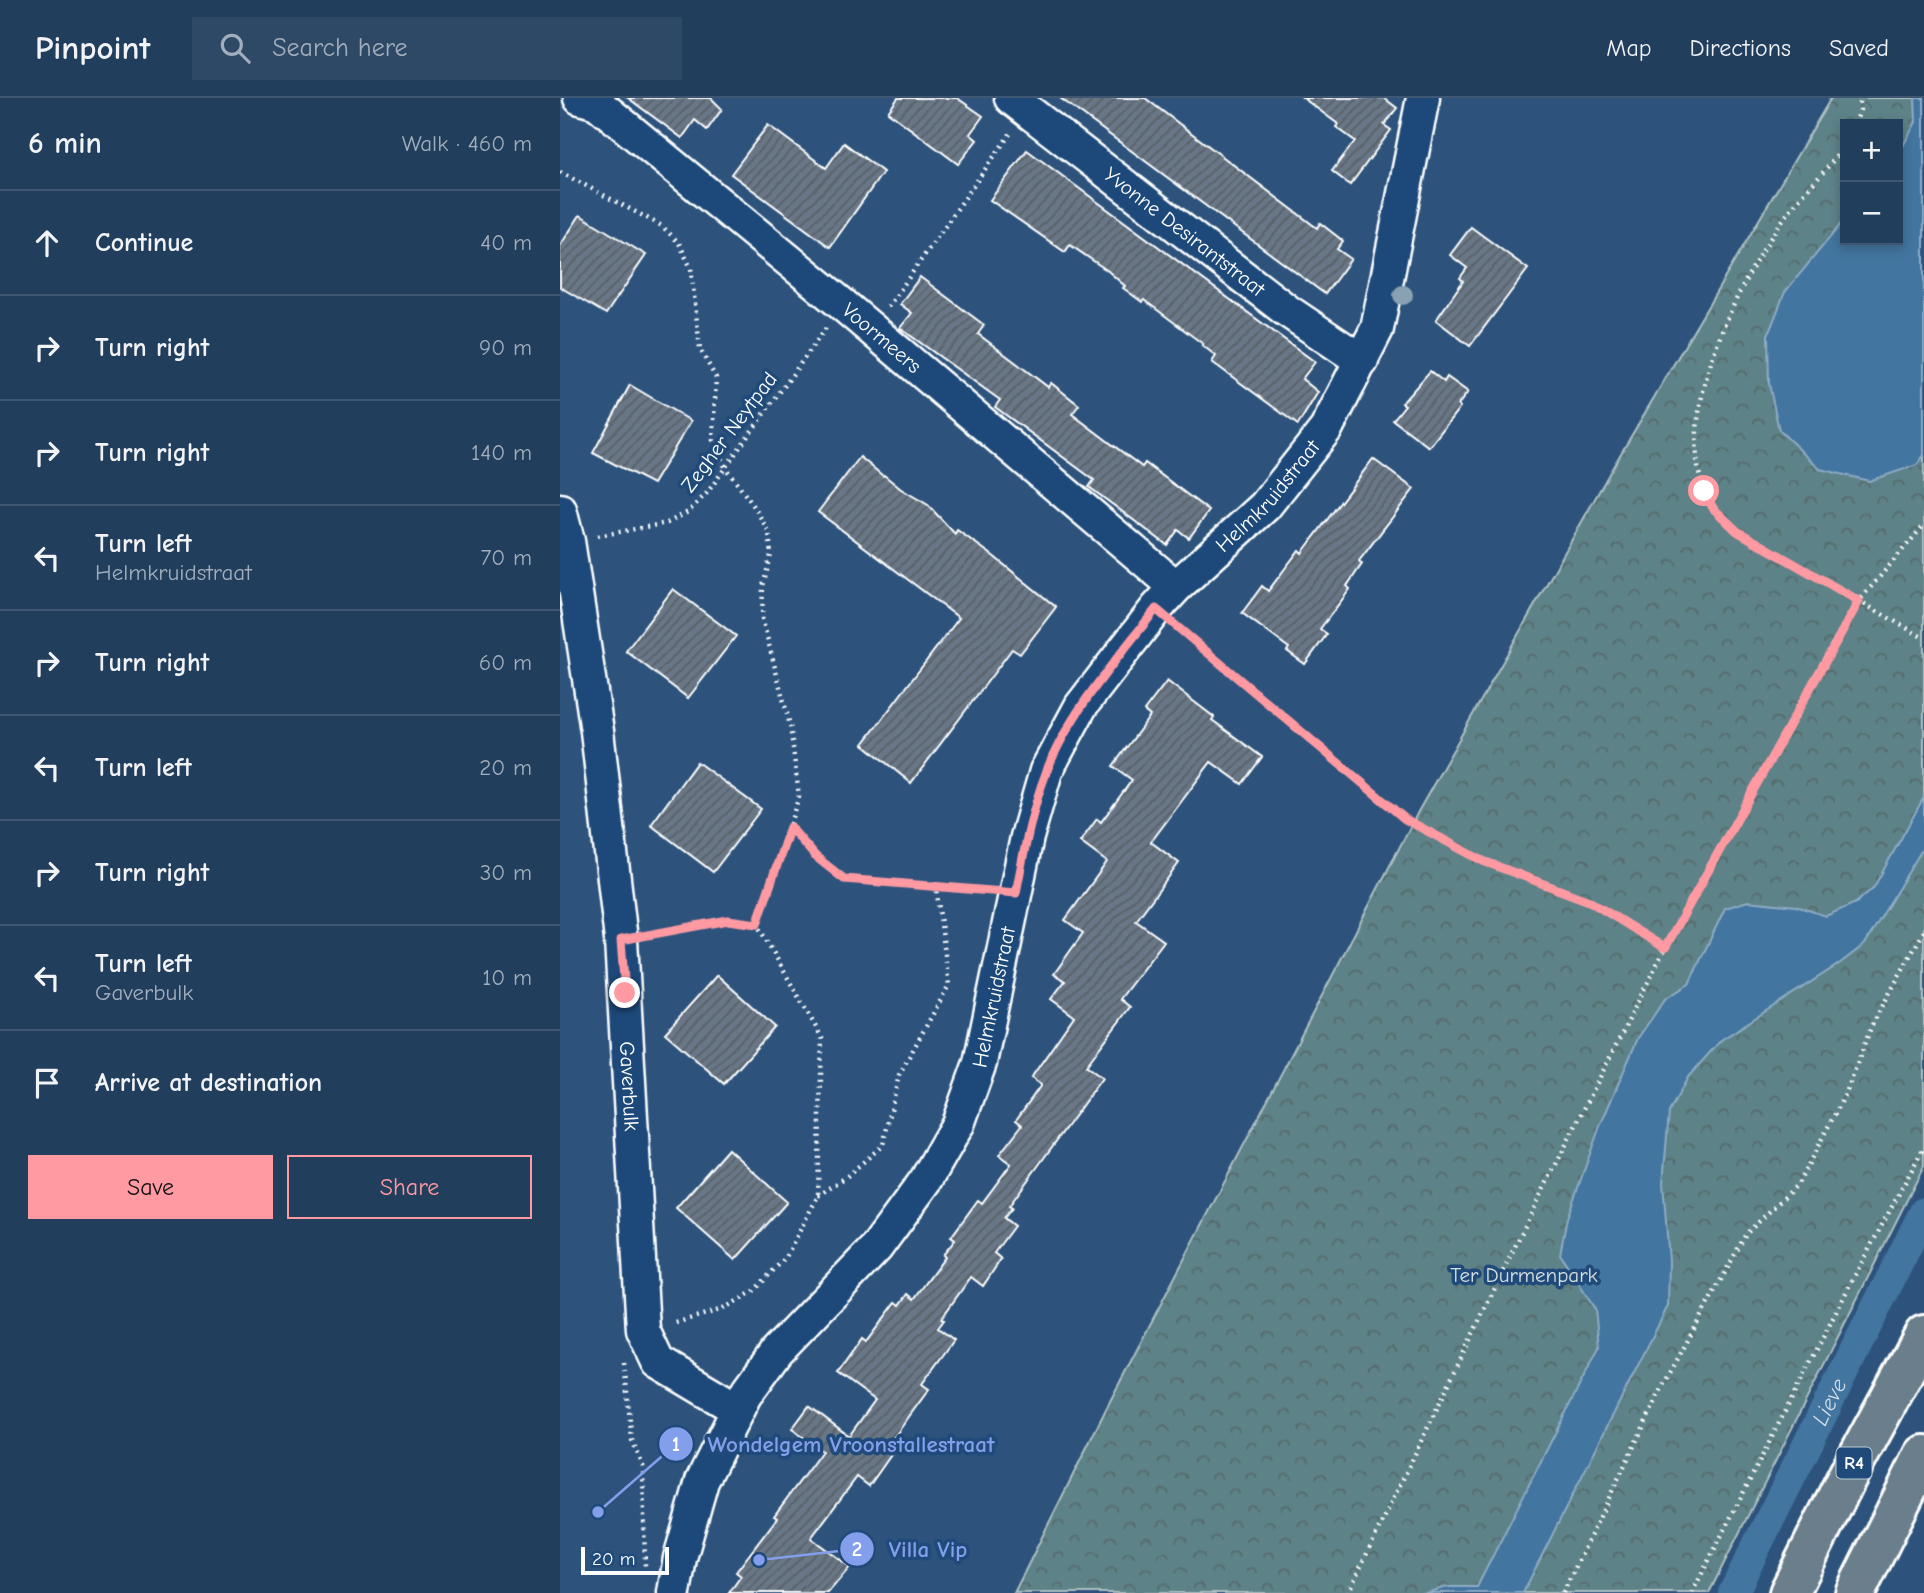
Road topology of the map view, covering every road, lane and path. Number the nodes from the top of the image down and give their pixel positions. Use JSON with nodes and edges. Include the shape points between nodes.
{"nodes":[{"id":1,"x":580,"y":98,"type":"edge"},
{"id":2,"x":1423,"y":98,"type":"edge"},
{"id":3,"x":1860,"y":98,"type":"edge"},
{"id":4,"x":1019,"y":104,"type":"edge"},
{"id":5,"x":1857,"y":119,"type":"edge"},
{"id":6,"x":1840,"y":150,"type":"edge"},
{"id":7,"x":560,"y":172,"type":"edge"},
{"id":8,"x":843,"y":305,"type":"junction"},
{"id":9,"x":872,"y":331,"type":"junction"},
{"id":10,"x":1362,"y":361,"type":"junction"},
{"id":11,"x":725,"y":467,"type":"junction"},
{"id":12,"x":560,"y":510,"type":"edge"},
{"id":13,"x":1924,"y":525,"type":"edge"},
{"id":14,"x":568,"y":541,"type":"junction"},
{"id":15,"x":1166,"y":598,"type":"junction"},
{"id":16,"x":1859,"y":601,"type":"junction"},
{"id":17,"x":1924,"y":638,"type":"edge"},
{"id":18,"x":790,"y":827,"type":"junction"},
{"id":19,"x":936,"y":886,"type":"junction"},
{"id":20,"x":1016,"y":893,"type":"junction"},
{"id":21,"x":757,"y":924,"type":"junction"},
{"id":22,"x":1924,"y":931,"type":"edge"},
{"id":23,"x":621,"y":940,"type":"junction"},
{"id":24,"x":1665,"y":948,"type":"junction"},
{"id":25,"x":1924,"y":1147,"type":"edge"},
{"id":26,"x":818,"y":1196,"type":"junction"},
{"id":27,"x":643,"y":1330,"type":"junction"},
{"id":28,"x":1924,"y":1335,"type":"edge"},
{"id":29,"x":737,"y":1409,"type":"junction"},
{"id":30,"x":1924,"y":1455,"type":"edge"},
{"id":31,"x":660,"y":1587,"type":"edge"},
{"id":32,"x":1348,"y":1593,"type":"edge"},
{"id":33,"x":1563,"y":1593,"type":"edge"},
{"id":34,"x":1692,"y":1593,"type":"edge"},
{"id":35,"x":1789,"y":1593,"type":"edge"},
{"id":36,"x":1854,"y":1593,"type":"edge"}],
"edges":[{"from":1,"to":8,"type":"street","name":"Voormeers","via":[[597,103]]},
{"from":2,"to":10,"type":"street","name":"Helmkruidstraat","via":[[1377,329]]},
{"from":3,"to":5,"type":"path"},
{"from":4,"to":9,"type":"path"},
{"from":4,"to":10,"type":"street","name":"Yvonne Desirantstraat","via":[[1286,310]]},
{"from":6,"to":16,"type":"path","via":[[1788,213],[1737,299],[1713,353],[1697,441],[1704,491],[1725,520]]},
{"from":7,"to":11,"type":"path","via":[[662,226],[679,243],[691,268],[700,349],[716,378],[713,440]]},
{"from":8,"to":9,"type":"street","name":"Voormeers"},
{"from":8,"to":11,"type":"path","name":"Zegher Neytpad"},
{"from":9,"to":15,"type":"street","name":"Voormeers"},
{"from":10,"to":15,"type":"street","name":"Helmkruidstraat","via":[[1326,429],[1265,506]]},
{"from":11,"to":14,"type":"path","name":"Zegher Neytpad","via":[[688,512],[667,523]]},
{"from":11,"to":18,"type":"path","via":[[769,532],[771,555],[763,586],[762,618],[790,725],[799,796]]},
{"from":12,"to":14,"type":"street","name":"Gaverbulk"},
{"from":13,"to":16,"type":"path"},
{"from":14,"to":23,"type":"street","name":"Gaverbulk","via":[[597,731]]},
{"from":15,"to":20,"type":"street","name":"Helmkruidstraat","via":[[1081,706],[1046,771]]},
{"from":15,"to":24,"type":"path","via":[[1405,819],[1483,861],[1589,901]]},
{"from":16,"to":17,"type":"path"},
{"from":16,"to":24,"type":"path"},
{"from":18,"to":19,"type":"path","via":[[815,856],[844,879]]},
{"from":18,"to":21,"type":"path"},
{"from":19,"to":20,"type":"path"},
{"from":19,"to":26,"type":"path","via":[[949,985],[899,1075],[883,1145]]},
{"from":20,"to":29,"type":"street","name":"Helmkruidstraat","via":[[980,1063],[958,1124],[926,1180],[876,1248],[777,1352]]},
{"from":21,"to":23,"type":"path","via":[[728,920]]},
{"from":21,"to":26,"type":"path","via":[[822,1038]]},
{"from":22,"to":33,"type":"path","via":[[1871,1025],[1846,1093],[1798,1184],[1746,1234]]},
{"from":23,"to":27,"type":"street","name":"Gaverbulk"},
{"from":24,"to":32,"type":"path"},
{"from":25,"to":34,"type":"path"},
{"from":26,"to":27,"type":"path","via":[[786,1257],[754,1291],[723,1309]]},
{"from":27,"to":29,"type":"street","name":"Gaverbulk","via":[[658,1362]]},
{"from":27,"to":31,"type":"path","via":[[626,1344],[624,1357],[632,1440],[643,1466]]},
{"from":28,"to":35,"type":"highway","number":"R4"},
{"from":29,"to":31,"type":"street","name":"Helmkruidstraat","via":[[702,1481],[680,1559]]},
{"from":30,"to":36,"type":"highway"}]}
